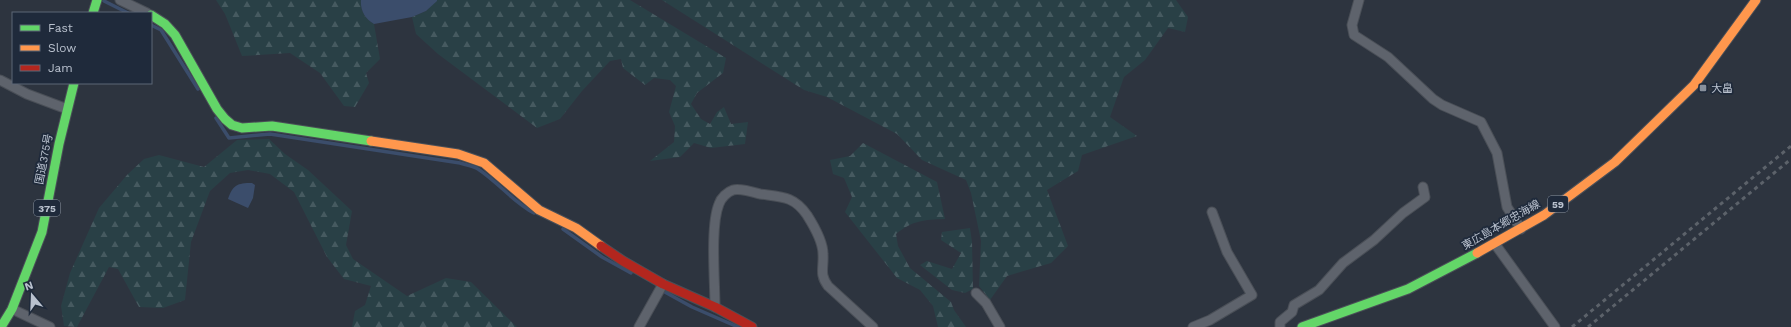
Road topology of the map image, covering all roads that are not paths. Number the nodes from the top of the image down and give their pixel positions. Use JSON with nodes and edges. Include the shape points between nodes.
{"nodes":[{"id":1,"x":97,"y":0,"type":"edge"},
{"id":2,"x":120,"y":0,"type":"edge"},
{"id":3,"x":1359,"y":0,"type":"edge"},
{"id":4,"x":1756,"y":0,"type":"edge"},
{"id":5,"x":94,"y":12,"type":"edge"},
{"id":6,"x":145,"y":12,"type":"edge"},
{"id":7,"x":152,"y":16,"type":"edge"},
{"id":8,"x":0,"y":80,"type":"edge"},
{"id":9,"x":74,"y":84,"type":"edge"},
{"id":10,"x":67,"y":109,"type":"junction"},
{"id":11,"x":1423,"y":188,"type":"dead end"},
{"id":12,"x":1212,"y":212,"type":"dead end"},
{"id":13,"x":1521,"y":229,"type":"junction"},
{"id":14,"x":1495,"y":244,"type":"junction"},
{"id":15,"x":661,"y":288,"type":"junction"},
{"id":16,"x":976,"y":293,"type":"dead end"},
{"id":17,"x":715,"y":307,"type":"junction"},
{"id":18,"x":12,"y":309,"type":"junction"},
{"id":19,"x":2,"y":327,"type":"edge"},
{"id":20,"x":50,"y":327,"type":"edge"},
{"id":21,"x":639,"y":327,"type":"edge"},
{"id":22,"x":752,"y":327,"type":"edge"},
{"id":23,"x":874,"y":327,"type":"edge"},
{"id":24,"x":1000,"y":327,"type":"edge"},
{"id":25,"x":1193,"y":327,"type":"edge"},
{"id":26,"x":1280,"y":327,"type":"edge"},
{"id":27,"x":1302,"y":327,"type":"edge"},
{"id":28,"x":1555,"y":327,"type":"edge"}],
"edges":[{"from":1,"to":5,"type":"main road"},
{"from":2,"to":6,"type":"street"},
{"from":3,"to":13,"type":"street","via":[[1352,25],[1354,35],[1388,57],[1433,99],[1481,122],[1497,153],[1507,207]]},
{"from":4,"to":13,"type":"main road","name":"東広島本郷忠海線","number":"59","via":[[1689,91],[1615,162]]},
{"from":7,"to":15,"type":"main road","via":[[166,24],[182,45],[218,110],[231,125],[247,130],[272,126],[287,128],[458,154],[484,163],[539,210],[576,228]]},
{"from":8,"to":10,"type":"street","via":[[27,94]]},
{"from":9,"to":10,"type":"main road","name":"国道375号","number":"375"},
{"from":10,"to":18,"type":"main road","name":"国道375号","number":"375","via":[[42,232]]},
{"from":11,"to":26,"type":"street","via":[[1425,197],[1343,263],[1319,290],[1294,305],[1292,312],[1280,322]]},
{"from":12,"to":25,"type":"street","via":[[1227,252],[1252,295]]},
{"from":13,"to":14,"type":"main road","name":"東広島本郷忠海線","number":"59"},
{"from":14,"to":27,"type":"main road","name":"東広島本郷忠海線","number":"59","via":[[1408,289]]},
{"from":14,"to":28,"type":"street"},
{"from":15,"to":17,"type":"main road"},
{"from":15,"to":21,"type":"street"},
{"from":16,"to":24,"type":"street","via":[[986,303]]},
{"from":17,"to":22,"type":"main road"},
{"from":17,"to":23,"type":"street","via":[[716,213],[724,196],[734,190],[788,198],[798,203],[808,216],[824,253],[822,278]]},
{"from":18,"to":19,"type":"main road","name":"国道375号","number":"375"},
{"from":18,"to":20,"type":"street"}]}
